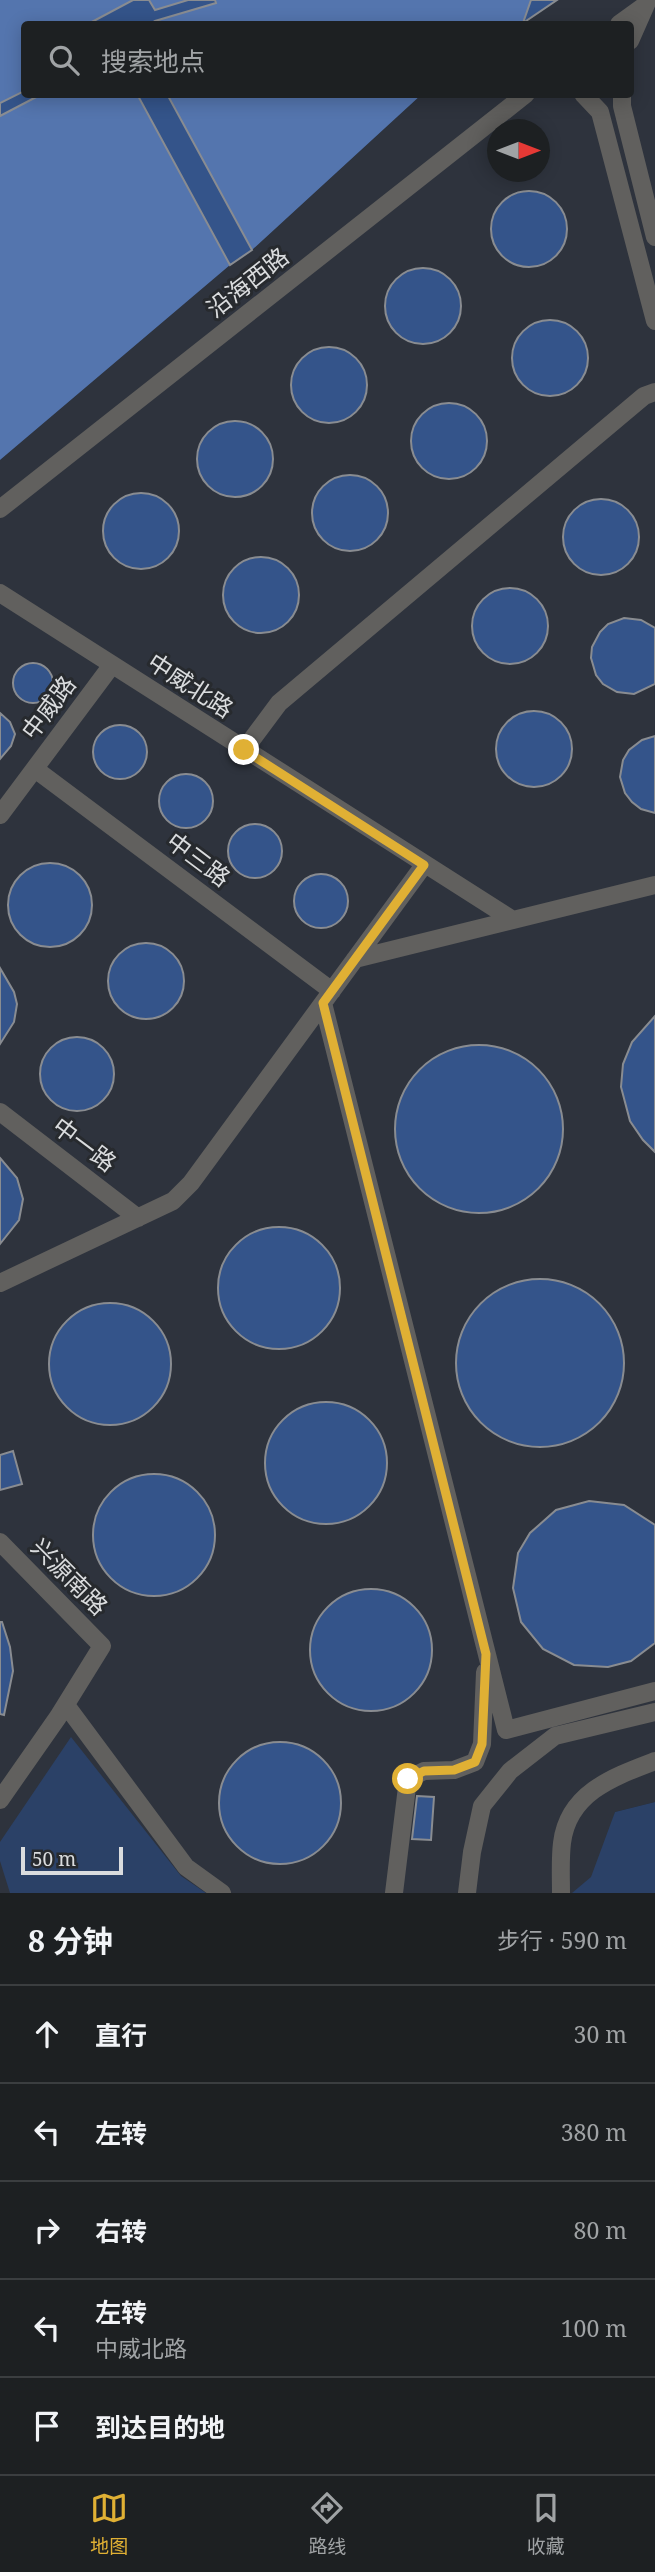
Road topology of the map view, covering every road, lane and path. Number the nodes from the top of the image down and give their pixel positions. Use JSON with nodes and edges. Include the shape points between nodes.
{"nodes":[{"id":1,"x":646,"y":3,"type":"edge"},
{"id":2,"x":623,"y":21,"type":"edge"},
{"id":3,"x":634,"y":33,"type":"edge"},
{"id":4,"x":521,"y":98,"type":"edge"},
{"id":5,"x":587,"y":98,"type":"edge"},
{"id":6,"x":622,"y":98,"type":"edge"},
{"id":7,"x":655,"y":237,"type":"edge"},
{"id":8,"x":655,"y":321,"type":"edge"},
{"id":9,"x":655,"y":392,"type":"edge"},
{"id":10,"x":0,"y":509,"type":"edge"},
{"id":11,"x":0,"y":593,"type":"edge"},
{"id":12,"x":113,"y":665,"type":"junction"},
{"id":13,"x":244,"y":750,"type":"junction"},
{"id":14,"x":35,"y":769,"type":"junction"},
{"id":15,"x":0,"y":815,"type":"edge"},
{"id":16,"x":424,"y":865,"type":"junction"},
{"id":17,"x":655,"y":885,"type":"edge"},
{"id":18,"x":513,"y":920,"type":"junction"},
{"id":19,"x":355,"y":959,"type":"junction"},
{"id":20,"x":327,"y":997,"type":"junction"},
{"id":21,"x":0,"y":1112,"type":"edge"},
{"id":22,"x":138,"y":1218,"type":"junction"},
{"id":23,"x":0,"y":1283,"type":"edge"},
{"id":24,"x":0,"y":1542,"type":"edge"},
{"id":25,"x":486,"y":1654,"type":"junction"},
{"id":26,"x":655,"y":1691,"type":"edge"},
{"id":27,"x":66,"y":1705,"type":"junction"},
{"id":28,"x":655,"y":1712,"type":"edge"},
{"id":29,"x":506,"y":1730,"type":"junction"},
{"id":30,"x":482,"y":1744,"type":"junction"},
{"id":31,"x":655,"y":1761,"type":"edge"},
{"id":32,"x":0,"y":1800,"type":"edge"},
{"id":33,"x":222,"y":1893,"type":"edge"},
{"id":34,"x":394,"y":1893,"type":"edge"},
{"id":35,"x":467,"y":1893,"type":"edge"},
{"id":36,"x":561,"y":1893,"type":"edge"}],
"edges":[{"from":1,"to":2,"type":"lane"},
{"from":1,"to":3,"type":"lane"},
{"from":4,"to":10,"type":"lane","name":"沿海西路"},
{"from":5,"to":8,"type":"lane","via":[[600,112]]},
{"from":6,"to":7,"type":"lane"},
{"from":9,"to":13,"type":"lane","via":[[644,396],[279,703]]},
{"from":11,"to":12,"type":"lane","name":"中威北路"},
{"from":12,"to":13,"type":"lane","name":"中威北路"},
{"from":12,"to":14,"type":"lane","name":"中威路"},
{"from":13,"to":16,"type":"lane","name":"中威北路"},
{"from":14,"to":15,"type":"lane","name":"中威路"},
{"from":14,"to":20,"type":"lane","name":"中三路"},
{"from":16,"to":18,"type":"lane","name":"中威北路"},
{"from":16,"to":19,"type":"lane"},
{"from":17,"to":18,"type":"lane"},
{"from":18,"to":19,"type":"lane"},
{"from":19,"to":20,"type":"lane"},
{"from":20,"to":22,"type":"lane","via":[[191,1182],[173,1201]]},
{"from":20,"to":25,"type":"lane"},
{"from":21,"to":22,"type":"lane","name":"中一路"},
{"from":22,"to":23,"type":"lane"},
{"from":24,"to":27,"type":"lane","name":"兴源南路","via":[[102,1646]]},
{"from":25,"to":29,"type":"lane"},
{"from":25,"to":30,"type":"lane"},
{"from":26,"to":29,"type":"lane"},
{"from":27,"to":32,"type":"lane"},
{"from":27,"to":33,"type":"lane","via":[[186,1867]]},
{"from":28,"to":35,"type":"lane","via":[[555,1736],[510,1771],[482,1806]]},
{"from":29,"to":30,"type":"lane"},
{"from":30,"to":34,"type":"lane","via":[[475,1762],[454,1770],[424,1771],[408,1779]]},
{"from":31,"to":36,"type":"lane","via":[[590,1791],[571,1812],[562,1842]]}]}
